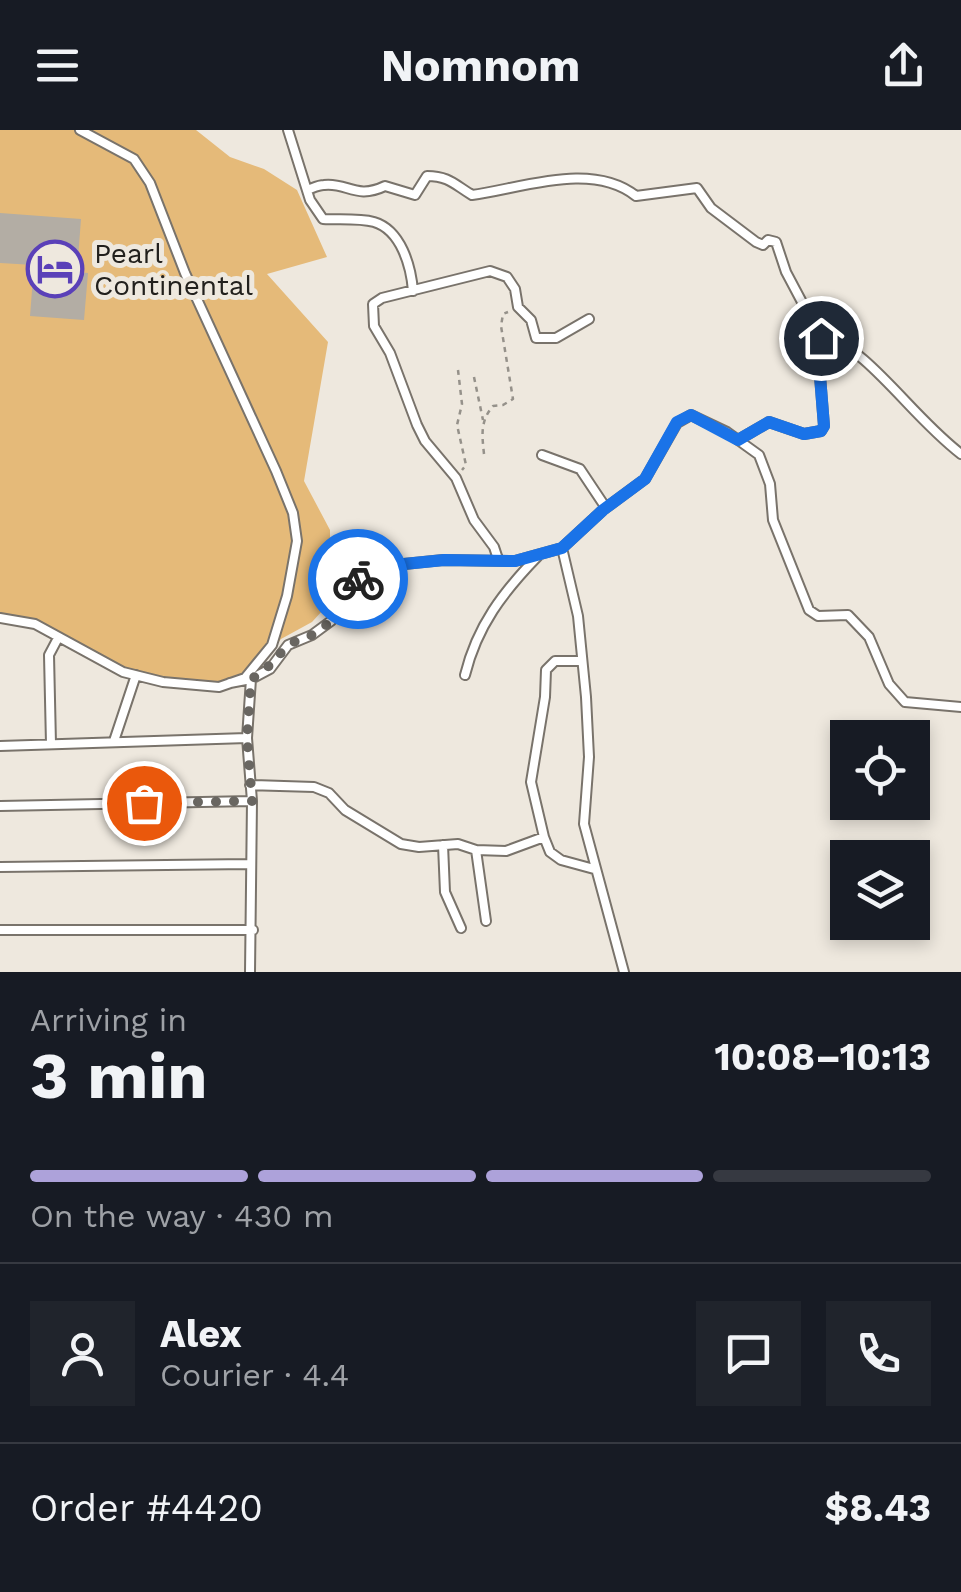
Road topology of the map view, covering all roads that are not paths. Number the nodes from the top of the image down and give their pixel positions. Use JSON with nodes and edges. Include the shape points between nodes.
{"nodes":[{"id":1,"x":80,"y":130,"type":"edge"},
{"id":2,"x":288,"y":130,"type":"edge"},
{"id":3,"x":308,"y":190,"type":"junction"},
{"id":4,"x":413,"y":290,"type":"junction"},
{"id":5,"x":588,"y":319,"type":"dead end"},
{"id":6,"x":816,"y":327,"type":"junction"},
{"id":7,"x":738,"y":440,"type":"junction"},
{"id":8,"x":542,"y":454,"type":"dead end"},
{"id":9,"x":961,"y":454,"type":"edge"},
{"id":10,"x":606,"y":508,"type":"junction"},
{"id":11,"x":562,"y":548,"type":"junction"},
{"id":12,"x":538,"y":556,"type":"junction"},
{"id":13,"x":498,"y":559,"type":"junction"},
{"id":14,"x":0,"y":618,"type":"edge"},
{"id":15,"x":58,"y":638,"type":"junction"},
{"id":16,"x":582,"y":661,"type":"junction"},
{"id":17,"x":136,"y":675,"type":"junction"},
{"id":18,"x":465,"y":675,"type":"dead end"},
{"id":19,"x":251,"y":679,"type":"junction"},
{"id":20,"x":230,"y":683,"type":"junction"},
{"id":21,"x":961,"y":707,"type":"edge"},
{"id":22,"x":247,"y":738,"type":"junction"},
{"id":23,"x":114,"y":741,"type":"junction"},
{"id":24,"x":52,"y":744,"type":"junction"},
{"id":25,"x":0,"y":746,"type":"edge"},
{"id":26,"x":250,"y":785,"type":"junction"},
{"id":27,"x":252,"y":801,"type":"junction"},
{"id":28,"x":0,"y":806,"type":"edge"},
{"id":29,"x":544,"y":836,"type":"junction"},
{"id":30,"x":444,"y":845,"type":"junction"},
{"id":31,"x":476,"y":850,"type":"junction"},
{"id":32,"x":249,"y":864,"type":"junction"},
{"id":33,"x":0,"y":867,"type":"edge"},
{"id":34,"x":594,"y":869,"type":"junction"},
{"id":35,"x":486,"y":920,"type":"dead end"},
{"id":36,"x":461,"y":928,"type":"dead end"},
{"id":37,"x":0,"y":930,"type":"edge"},
{"id":38,"x":253,"y":930,"type":"junction"},
{"id":39,"x":250,"y":972,"type":"edge"},
{"id":40,"x":624,"y":972,"type":"edge"}],
"edges":[{"from":1,"to":20,"type":"street","via":[[134,159],[150,183],[293,513],[297,541],[272,645],[245,678]]},
{"from":2,"to":3,"type":"street"},
{"from":3,"to":4,"type":"street","via":[[323,219],[374,222],[392,232],[411,267]]},
{"from":3,"to":6,"type":"street","via":[[326,184],[373,192],[385,186],[415,195],[427,176],[457,182],[472,195],[603,178],[636,196],[697,188],[711,208],[756,242],[776,242]]},
{"from":4,"to":5,"type":"street","via":[[498,272],[515,289],[536,338],[556,338]]},
{"from":4,"to":13,"type":"street","via":[[374,304],[374,326],[425,442],[456,478]]},
{"from":6,"to":7,"type":"street","via":[[824,426],[804,434],[769,422]]},
{"from":6,"to":9,"type":"street","via":[[868,362]]},
{"from":7,"to":10,"type":"street","via":[[691,415],[677,422],[645,479]]},
{"from":7,"to":21,"type":"street","via":[[759,455],[773,520],[809,610],[848,615],[870,638],[889,684],[906,702]]},
{"from":8,"to":10,"type":"street","via":[[580,469]]},
{"from":10,"to":11,"type":"street"},
{"from":11,"to":12,"type":"street"},
{"from":11,"to":16,"type":"street"},
{"from":12,"to":13,"type":"street"},
{"from":12,"to":18,"type":"street","via":[[482,623]]},
{"from":13,"to":19,"type":"street","via":[[404,564],[370,573],[357,580],[332,621],[288,644],[270,670]]},
{"from":14,"to":15,"type":"street","via":[[35,624]]},
{"from":15,"to":17,"type":"street"},
{"from":15,"to":24,"type":"street","via":[[49,655]]},
{"from":16,"to":29,"type":"street","via":[[555,661],[546,670],[531,782]]},
{"from":16,"to":34,"type":"street","via":[[590,757],[584,824]]},
{"from":17,"to":20,"type":"street"},
{"from":17,"to":23,"type":"street"},
{"from":19,"to":20,"type":"street"},
{"from":19,"to":22,"type":"street"},
{"from":22,"to":23,"type":"street"},
{"from":22,"to":26,"type":"street"},
{"from":23,"to":24,"type":"street"},
{"from":24,"to":25,"type":"street"},
{"from":26,"to":27,"type":"street"},
{"from":26,"to":30,"type":"street","via":[[314,787],[401,844]]},
{"from":27,"to":28,"type":"street"},
{"from":27,"to":32,"type":"street"},
{"from":29,"to":31,"type":"street","via":[[506,851]]},
{"from":29,"to":34,"type":"street","via":[[561,860]]},
{"from":30,"to":31,"type":"street"},
{"from":30,"to":36,"type":"street","via":[[445,892]]},
{"from":31,"to":35,"type":"street"},
{"from":32,"to":33,"type":"street"},
{"from":32,"to":38,"type":"street"},
{"from":34,"to":40,"type":"street"},
{"from":37,"to":38,"type":"street"},
{"from":38,"to":39,"type":"street"}]}
